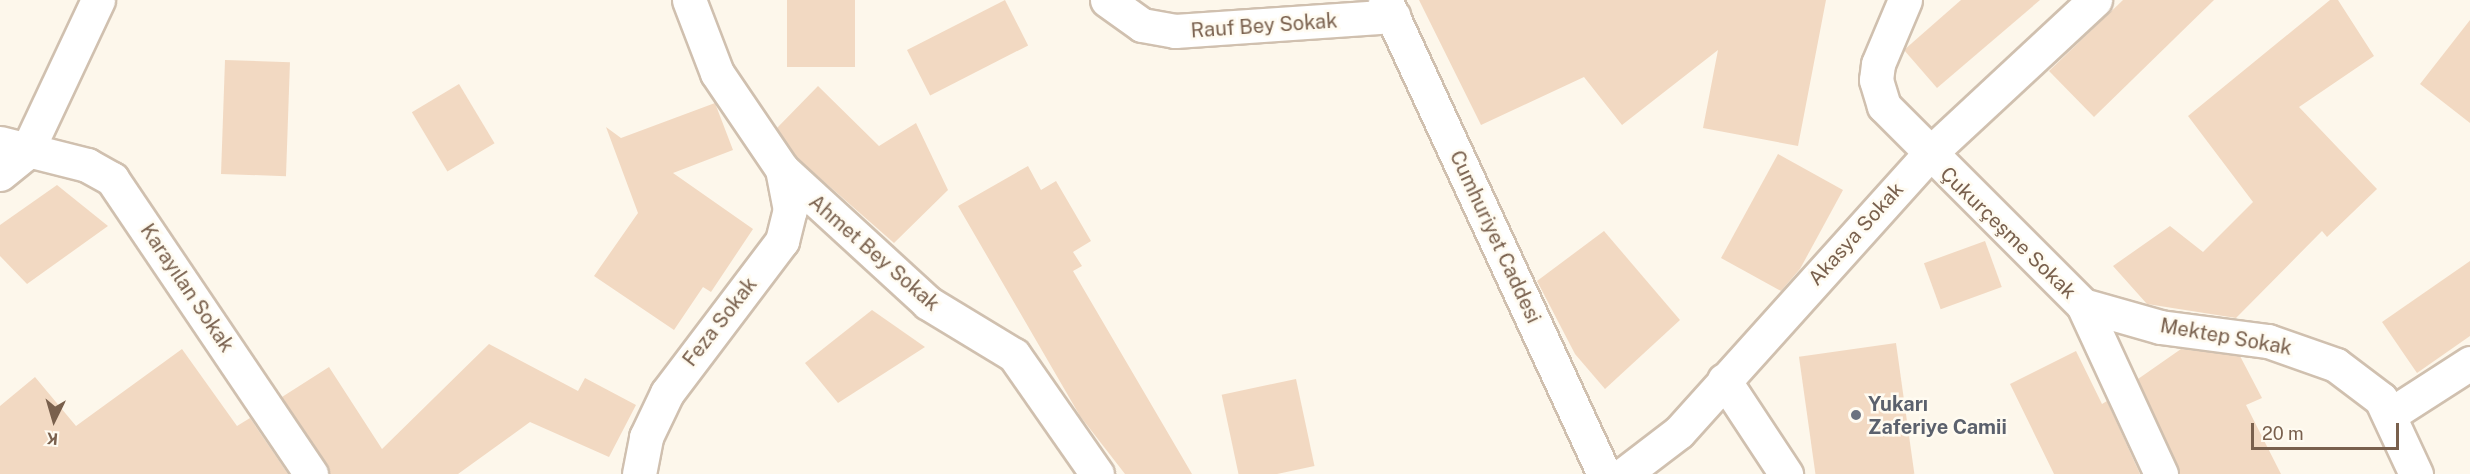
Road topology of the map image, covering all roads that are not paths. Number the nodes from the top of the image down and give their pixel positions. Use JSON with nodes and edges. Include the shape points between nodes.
{"nodes":[{"id":1,"x":98,"y":0,"type":"edge"},
{"id":2,"x":688,"y":0,"type":"edge"},
{"id":3,"x":1107,"y":0,"type":"edge"},
{"id":4,"x":1905,"y":0,"type":"edge"},
{"id":5,"x":2095,"y":0,"type":"edge"},
{"id":6,"x":1389,"y":8,"type":"edge"},
{"id":7,"x":13,"y":148,"type":"edge"},
{"id":8,"x":1928,"y":155,"type":"junction"},
{"id":9,"x":782,"y":169,"type":"junction"},
{"id":10,"x":0,"y":174,"type":"edge"},
{"id":11,"x":2083,"y":305,"type":"junction"},
{"id":12,"x":2470,"y":363,"type":"edge"},
{"id":13,"x":1724,"y":380,"type":"junction"},
{"id":14,"x":2391,"y":414,"type":"junction"},
{"id":15,"x":311,"y":474,"type":"edge"},
{"id":16,"x":639,"y":474,"type":"edge"},
{"id":17,"x":1097,"y":474,"type":"edge"},
{"id":18,"x":1604,"y":474,"type":"edge"},
{"id":19,"x":1624,"y":474,"type":"edge"},
{"id":20,"x":1786,"y":474,"type":"edge"},
{"id":21,"x":2161,"y":474,"type":"edge"},
{"id":22,"x":2416,"y":474,"type":"edge"}],
"edges":[{"from":1,"to":7,"type":"street"},
{"from":2,"to":9,"type":"street","name":"Ahmet Bey Sokak","via":[[717,73]]},
{"from":3,"to":6,"type":"street","name":"Rauf Bey Sokak","via":[[1142,25],[1175,32]]},
{"from":4,"to":8,"type":"street","name":"Çukurçeşme Sokak","via":[[1876,80],[1884,106]]},
{"from":5,"to":8,"type":"street","name":"Akasya Sokak"},
{"from":6,"to":18,"type":"street","name":"Cumhuriyet Caddesi"},
{"from":7,"to":10,"type":"street"},
{"from":7,"to":15,"type":"street","name":"Karayılan Sokak","via":[[87,165],[112,179]]},
{"from":8,"to":11,"type":"street","name":"Çukurçeşme Sokak"},
{"from":8,"to":13,"type":"street","name":"Akasya Sokak"},
{"from":9,"to":16,"type":"street","name":"Feza Sokak","via":[[790,210],[782,241],[667,393],[646,437]]},
{"from":9,"to":17,"type":"street","name":"Ahmet Bey Sokak","via":[[928,303],[1014,355]]},
{"from":11,"to":14,"type":"street","name":"Mektep Sokak","via":[[2160,327],[2268,340],[2314,354],[2369,386]]},
{"from":11,"to":21,"type":"street","name":"Çukurçeşme Sokak"},
{"from":12,"to":14,"type":"street"},
{"from":13,"to":19,"type":"street","name":"Akasya Sokak","via":[[1664,447]]},
{"from":13,"to":20,"type":"street"},
{"from":14,"to":22,"type":"street","name":"Mektep Sokak"}]}
